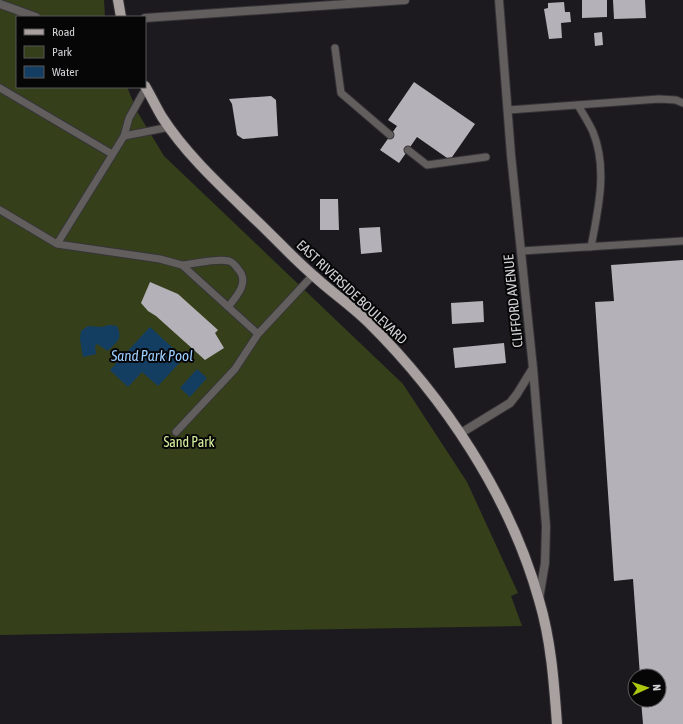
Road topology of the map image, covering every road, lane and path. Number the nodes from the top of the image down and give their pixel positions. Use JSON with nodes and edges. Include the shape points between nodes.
{"nodes":[{"id":1,"x":118,"y":0,"type":"edge"},
{"id":2,"x":406,"y":0,"type":"edge"},
{"id":3,"x":500,"y":0,"type":"edge"},
{"id":4,"x":0,"y":4,"type":"edge"},
{"id":5,"x":33,"y":16,"type":"edge"},
{"id":6,"x":121,"y":16,"type":"edge"},
{"id":7,"x":146,"y":18,"type":"edge"},
{"id":8,"x":335,"y":48,"type":"dead end"},
{"id":9,"x":146,"y":87,"type":"edge"},
{"id":10,"x":0,"y":88,"type":"edge"},
{"id":11,"x":145,"y":88,"type":"edge"},
{"id":12,"x":683,"y":103,"type":"edge"},
{"id":13,"x":578,"y":105,"type":"junction"},
{"id":14,"x":508,"y":110,"type":"junction"},
{"id":15,"x":170,"y":127,"type":"junction"},
{"id":16,"x":390,"y":135,"type":"dead end"},
{"id":17,"x":124,"y":136,"type":"junction"},
{"id":18,"x":408,"y":150,"type":"dead end"},
{"id":19,"x":112,"y":154,"type":"junction"},
{"id":20,"x":486,"y":157,"type":"dead end"},
{"id":21,"x":0,"y":210,"type":"edge"},
{"id":22,"x":683,"y":241,"type":"edge"},
{"id":23,"x":57,"y":244,"type":"junction"},
{"id":24,"x":591,"y":247,"type":"junction"},
{"id":25,"x":521,"y":251,"type":"junction"},
{"id":26,"x":182,"y":265,"type":"junction"},
{"id":27,"x":313,"y":275,"type":"junction"},
{"id":28,"x":228,"y":307,"type":"junction"},
{"id":29,"x":258,"y":334,"type":"junction"},
{"id":30,"x":533,"y":368,"type":"junction"},
{"id":31,"x":176,"y":432,"type":"dead end"},
{"id":32,"x":461,"y":433,"type":"junction"},
{"id":33,"x":539,"y":600,"type":"junction"},
{"id":34,"x":557,"y":724,"type":"edge"}],
"edges":[{"from":1,"to":6,"type":"main road"},
{"from":2,"to":7,"type":"street"},
{"from":3,"to":14,"type":"street","name":"CLIFFORD AVENUE"},
{"from":4,"to":5,"type":"street"},
{"from":8,"to":16,"type":"lane","via":[[341,93]]},
{"from":9,"to":15,"type":"main road","name":"EAST RIVERSIDE BOULEVARD"},
{"from":10,"to":19,"type":"lane"},
{"from":11,"to":17,"type":"lane"},
{"from":12,"to":13,"type":"lane","via":[[659,99]]},
{"from":13,"to":14,"type":"lane"},
{"from":13,"to":24,"type":"lane","via":[[593,133],[600,162],[601,187]]},
{"from":14,"to":25,"type":"street","name":"CLIFFORD AVENUE"},
{"from":15,"to":17,"type":"lane"},
{"from":15,"to":27,"type":"main road","name":"EAST RIVERSIDE BOULEVARD","via":[[230,195]]},
{"from":17,"to":19,"type":"lane"},
{"from":18,"to":20,"type":"lane","via":[[427,164]]},
{"from":19,"to":23,"type":"lane"},
{"from":21,"to":23,"type":"lane"},
{"from":22,"to":24,"type":"lane"},
{"from":23,"to":26,"type":"lane","via":[[160,259]]},
{"from":24,"to":25,"type":"lane"},
{"from":25,"to":30,"type":"street","name":"CLIFFORD AVENUE"},
{"from":26,"to":28,"type":"lane"},
{"from":26,"to":28,"type":"lane","via":[[230,261],[238,268],[243,280],[238,294]]},
{"from":27,"to":29,"type":"lane"},
{"from":27,"to":32,"type":"main road","name":"EAST RIVERSIDE BOULEVARD","via":[[367,321],[426,385]]},
{"from":28,"to":29,"type":"lane"},
{"from":29,"to":31,"type":"lane","via":[[235,369]]},
{"from":30,"to":32,"type":"street","via":[[510,403]]},
{"from":30,"to":33,"type":"street","name":"CLIFFORD AVENUE","via":[[546,526],[545,563]]},
{"from":32,"to":33,"type":"main road","name":"EAST RIVERSIDE BOULEVARD","via":[[499,501],[518,542]]},
{"from":33,"to":34,"type":"main road","name":"EAST RIVERSIDE BOULEVARD","via":[[553,670]]}]}
